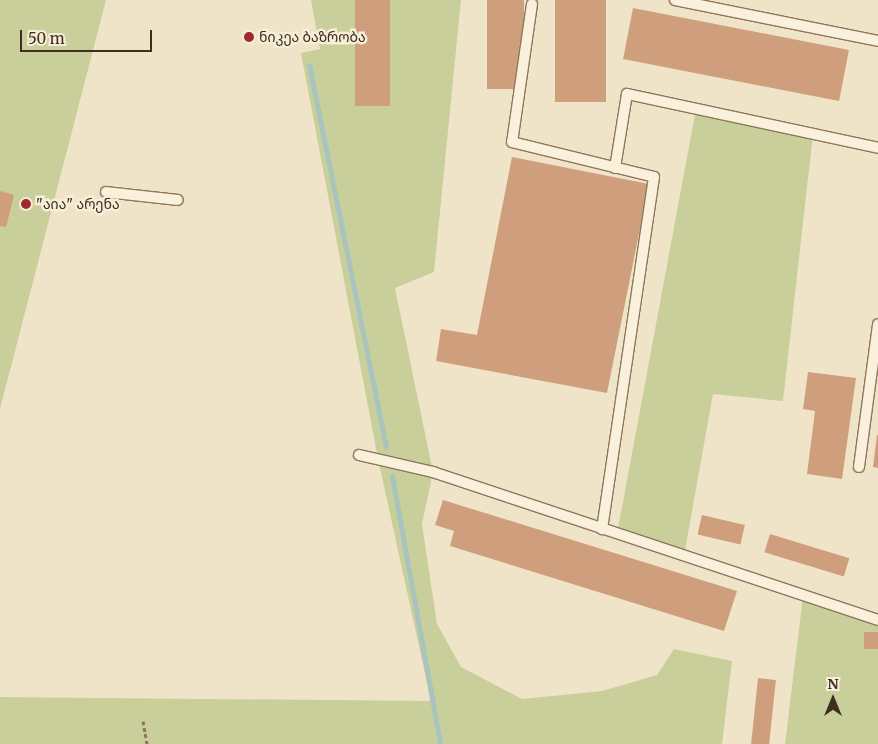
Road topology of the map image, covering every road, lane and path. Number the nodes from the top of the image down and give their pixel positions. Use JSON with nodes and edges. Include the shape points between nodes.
{"nodes":[{"id":1,"x":675,"y":0,"type":"edge"},
{"id":2,"x":732,"y":0,"type":"edge"},
{"id":3,"x":532,"y":4,"type":"dead end"},
{"id":4,"x":730,"y":11,"type":"junction"},
{"id":5,"x":878,"y":40,"type":"edge"},
{"id":6,"x":878,"y":148,"type":"edge"},
{"id":7,"x":615,"y":168,"type":"junction"},
{"id":8,"x":106,"y":192,"type":"dead end"},
{"id":9,"x":178,"y":200,"type":"dead end"},
{"id":10,"x":878,"y":324,"type":"edge"},
{"id":11,"x":359,"y":455,"type":"dead end"},
{"id":12,"x":859,"y":467,"type":"dead end"},
{"id":13,"x":602,"y":529,"type":"junction"},
{"id":14,"x":878,"y":620,"type":"edge"},
{"id":15,"x":143,"y":721,"type":"dead end"},
{"id":16,"x":147,"y":744,"type":"edge"}],
"edges":[{"from":1,"to":4,"type":"lane"},
{"from":2,"to":4,"type":"lane"},
{"from":3,"to":7,"type":"lane","via":[[512,142]]},
{"from":4,"to":5,"type":"lane"},
{"from":6,"to":7,"type":"lane","via":[[627,94]]},
{"from":7,"to":13,"type":"lane","via":[[654,177],[654,190]]},
{"from":8,"to":9,"type":"lane"},
{"from":10,"to":12,"type":"lane"},
{"from":11,"to":13,"type":"lane","via":[[433,472]]},
{"from":13,"to":14,"type":"lane"},
{"from":15,"to":16,"type":"path"}]}
